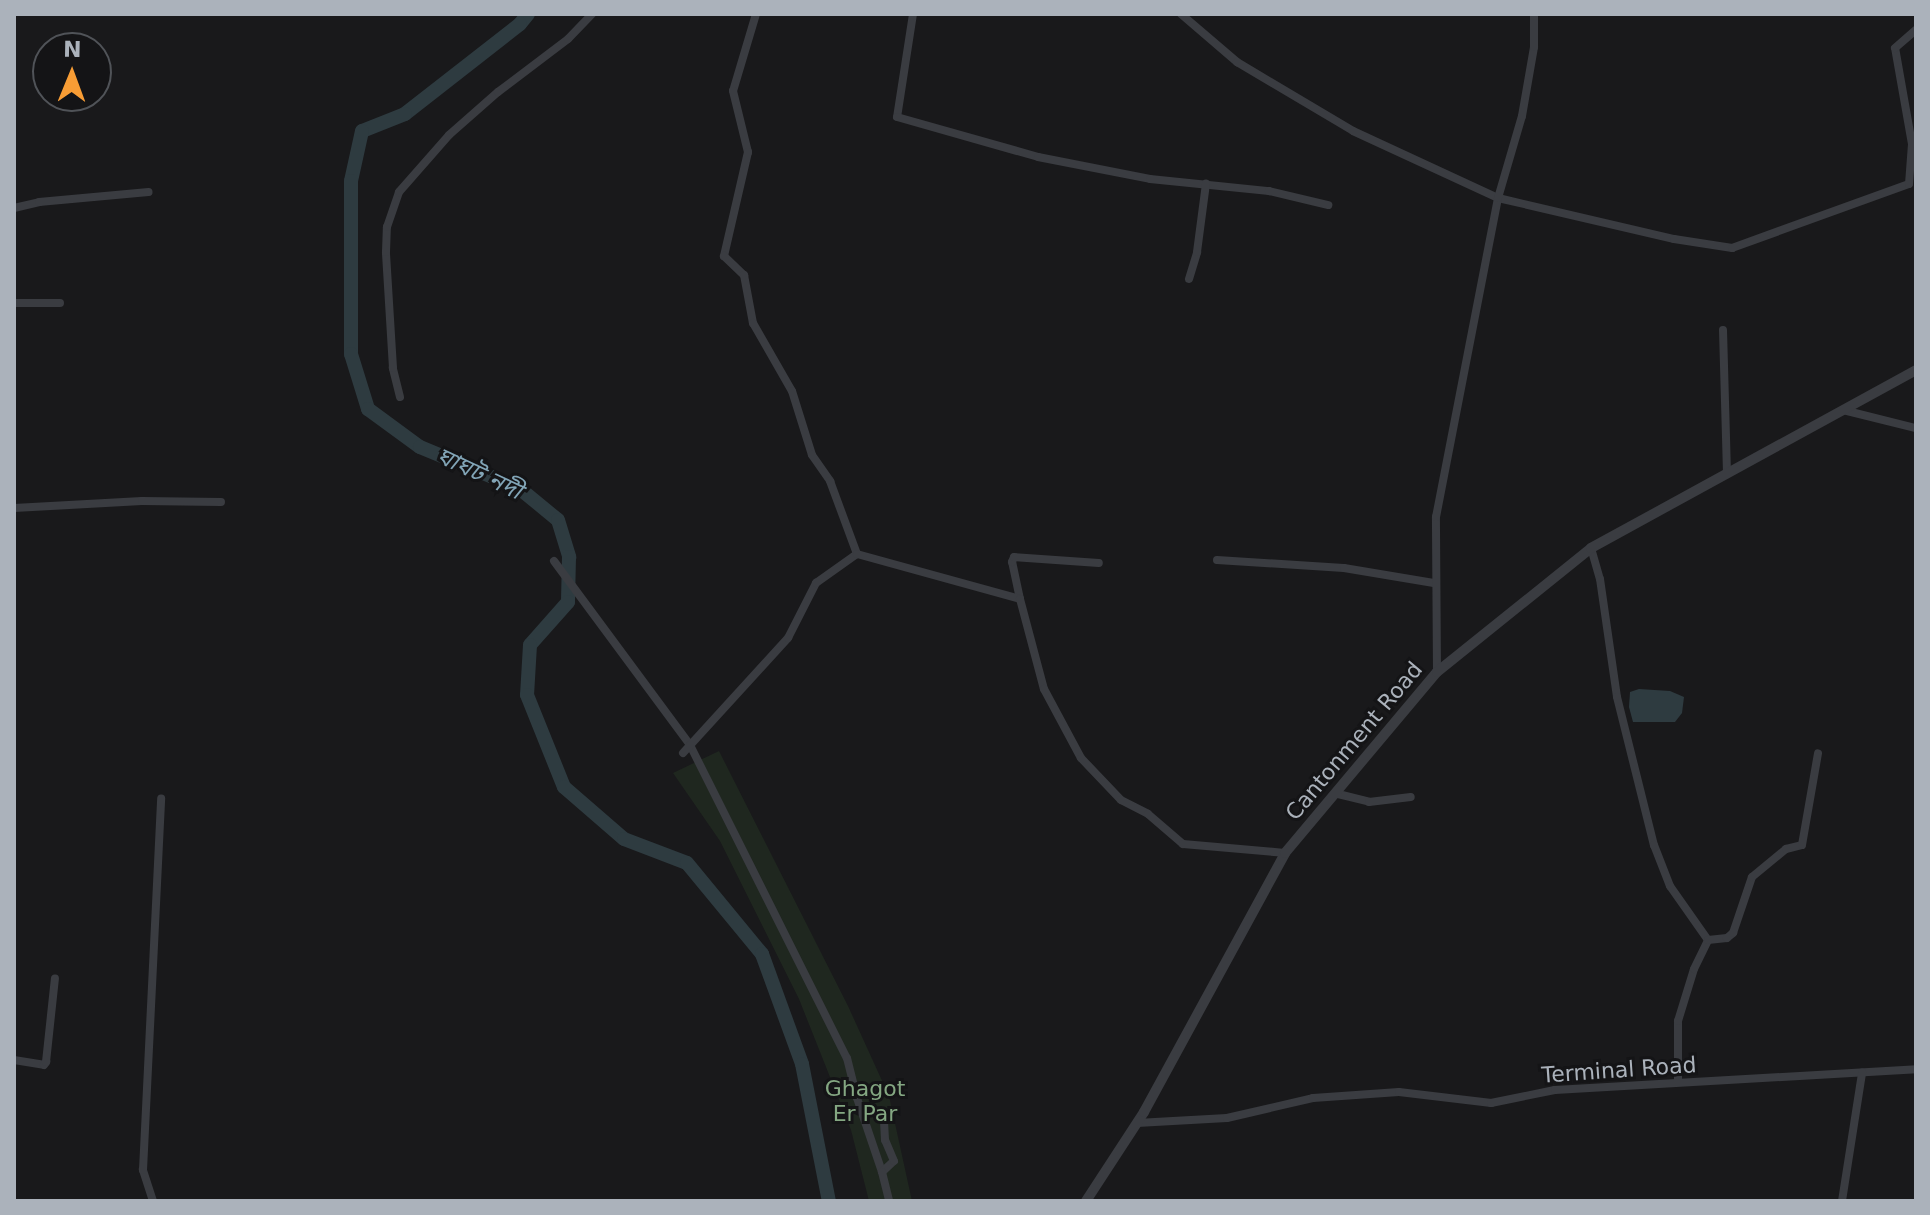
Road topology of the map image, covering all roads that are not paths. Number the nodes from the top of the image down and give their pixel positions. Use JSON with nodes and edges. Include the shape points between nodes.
{"nodes":[{"id":1,"x":592,"y":14,"type":"edge"},
{"id":2,"x":756,"y":14,"type":"edge"},
{"id":3,"x":913,"y":14,"type":"edge"},
{"id":4,"x":1181,"y":14,"type":"edge"},
{"id":5,"x":1534,"y":14,"type":"edge"},
{"id":6,"x":1916,"y":30,"type":"edge"},
{"id":7,"x":1206,"y":184,"type":"junction"},
{"id":8,"x":149,"y":192,"type":"dead end"},
{"id":9,"x":1498,"y":198,"type":"junction"},
{"id":10,"x":1328,"y":205,"type":"dead end"},
{"id":11,"x":14,"y":208,"type":"edge"},
{"id":12,"x":1189,"y":279,"type":"dead end"},
{"id":13,"x":14,"y":303,"type":"edge"},
{"id":14,"x":60,"y":303,"type":"dead end"},
{"id":15,"x":1723,"y":330,"type":"dead end"},
{"id":16,"x":1916,"y":370,"type":"edge"},
{"id":17,"x":400,"y":397,"type":"dead end"},
{"id":18,"x":1843,"y":410,"type":"junction"},
{"id":19,"x":1916,"y":428,"type":"edge"},
{"id":20,"x":1727,"y":474,"type":"junction"},
{"id":21,"x":221,"y":502,"type":"dead end"},
{"id":22,"x":14,"y":508,"type":"edge"},
{"id":23,"x":1591,"y":548,"type":"junction"},
{"id":24,"x":857,"y":554,"type":"junction"},
{"id":25,"x":1217,"y":560,"type":"dead end"},
{"id":26,"x":554,"y":561,"type":"dead end"},
{"id":27,"x":1099,"y":563,"type":"dead end"},
{"id":28,"x":1434,"y":583,"type":"junction"},
{"id":29,"x":1020,"y":599,"type":"junction"},
{"id":30,"x":1437,"y":672,"type":"junction"},
{"id":31,"x":687,"y":749,"type":"junction"},
{"id":32,"x":1818,"y":753,"type":"dead end"},
{"id":33,"x":1338,"y":794,"type":"junction"},
{"id":34,"x":1411,"y":797,"type":"dead end"},
{"id":35,"x":161,"y":798,"type":"dead end"},
{"id":36,"x":1285,"y":853,"type":"junction"},
{"id":37,"x":1708,"y":940,"type":"junction"},
{"id":38,"x":55,"y":978,"type":"dead end"},
{"id":39,"x":14,"y":1060,"type":"edge"},
{"id":40,"x":1916,"y":1069,"type":"edge"},
{"id":41,"x":1862,"y":1073,"type":"junction"},
{"id":42,"x":1678,"y":1082,"type":"junction"},
{"id":43,"x":884,"y":1122,"type":"dead end"},
{"id":44,"x":1137,"y":1123,"type":"junction"},
{"id":45,"x":882,"y":1172,"type":"junction"},
{"id":46,"x":153,"y":1201,"type":"edge"},
{"id":47,"x":889,"y":1201,"type":"edge"},
{"id":48,"x":1086,"y":1201,"type":"edge"},
{"id":49,"x":1842,"y":1201,"type":"edge"}],
"edges":[{"from":1,"to":17,"type":"street","via":[[449,135],[399,192],[387,227],[386,252],[393,368]]},
{"from":2,"to":24,"type":"street","via":[[733,91],[748,152],[724,256],[744,275],[753,323],[792,391],[812,455],[830,481]]},
{"from":3,"to":7,"type":"street","via":[[897,117],[1038,157]]},
{"from":4,"to":9,"type":"street","via":[[1237,62],[1353,131]]},
{"from":5,"to":9,"type":"street","via":[[1522,116]]},
{"from":6,"to":9,"type":"street","via":[[1895,48],[1912,144],[1909,184],[1732,248]]},
{"from":7,"to":10,"type":"street"},
{"from":7,"to":12,"type":"street"},
{"from":8,"to":11,"type":"street"},
{"from":9,"to":28,"type":"street","via":[[1436,517]]},
{"from":13,"to":14,"type":"street"},
{"from":15,"to":20,"type":"street"},
{"from":16,"to":18,"type":"street","name":"Cantonment Road"},
{"from":18,"to":19,"type":"street"},
{"from":18,"to":20,"type":"street","name":"Cantonment Road"},
{"from":20,"to":23,"type":"street","name":"Cantonment Road"},
{"from":21,"to":22,"type":"street"},
{"from":23,"to":30,"type":"street","name":"Cantonment Road"},
{"from":23,"to":37,"type":"street","via":[[1617,697],[1654,845],[1670,886]]},
{"from":24,"to":29,"type":"street"},
{"from":24,"to":31,"type":"street","via":[[816,583],[788,638]]},
{"from":25,"to":28,"type":"street","via":[[1344,568]]},
{"from":26,"to":31,"type":"street"},
{"from":27,"to":29,"type":"street","via":[[1014,557]]},
{"from":28,"to":30,"type":"street"},
{"from":29,"to":36,"type":"street","via":[[1044,689],[1081,758],[1121,800],[1148,814],[1183,844]]},
{"from":30,"to":33,"type":"street","name":"Cantonment Road"},
{"from":31,"to":45,"type":"street","via":[[847,1058]]},
{"from":32,"to":37,"type":"street","via":[[1802,845],[1786,849],[1752,877],[1733,933]]},
{"from":33,"to":34,"type":"street","via":[[1369,802]]},
{"from":33,"to":36,"type":"street","name":"Cantonment Road"},
{"from":35,"to":46,"type":"street","via":[[143,1170]]},
{"from":36,"to":44,"type":"street","name":"Cantonment Road"},
{"from":37,"to":42,"type":"street","via":[[1681,1005]]},
{"from":38,"to":39,"type":"street","via":[[46,1062]]},
{"from":40,"to":41,"type":"street","name":"Terminal Road"},
{"from":41,"to":42,"type":"street","name":"Terminal Road"},
{"from":41,"to":49,"type":"street"},
{"from":42,"to":44,"type":"street","name":"Terminal Road","via":[[1555,1090],[1491,1103],[1399,1092],[1313,1098],[1227,1118]]},
{"from":43,"to":45,"type":"street","via":[[894,1161]]},
{"from":44,"to":48,"type":"street","name":"Cantonment Road"},
{"from":45,"to":47,"type":"street"}]}
